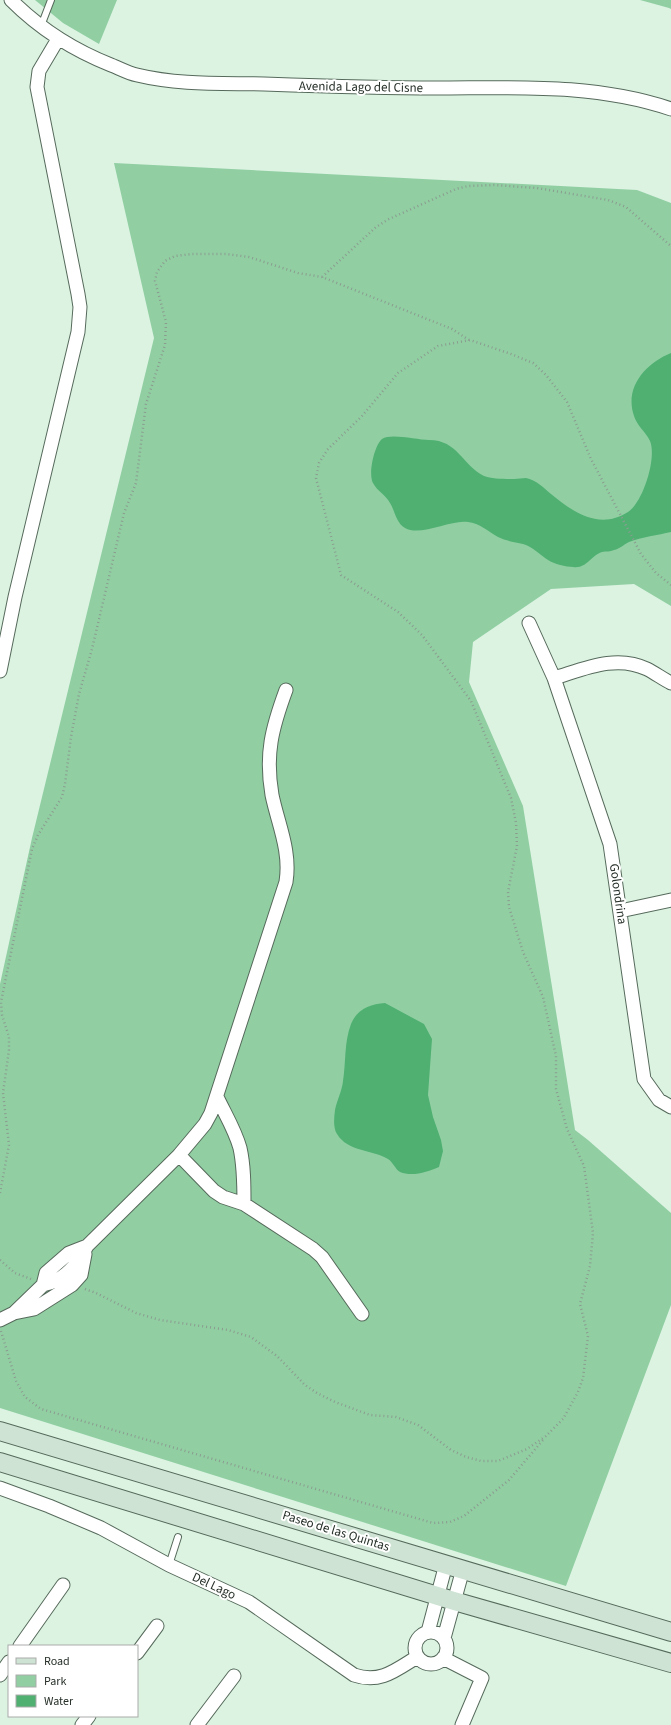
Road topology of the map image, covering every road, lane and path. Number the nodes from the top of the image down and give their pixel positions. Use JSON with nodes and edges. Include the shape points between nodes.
{"nodes":[{"id":1,"x":11,"y":0,"type":"edge"},
{"id":2,"x":51,"y":0,"type":"edge"},
{"id":3,"x":41,"y":26,"type":"junction"},
{"id":4,"x":58,"y":39,"type":"junction"},
{"id":5,"x":671,"y":109,"type":"edge"},
{"id":6,"x":671,"y":246,"type":"edge"},
{"id":7,"x":322,"y":276,"type":"junction"},
{"id":8,"x":470,"y":340,"type":"junction"},
{"id":9,"x":671,"y":585,"type":"edge"},
{"id":10,"x":529,"y":623,"type":"dead end"},
{"id":11,"x":0,"y":670,"type":"edge"},
{"id":12,"x":554,"y":678,"type":"junction"},
{"id":13,"x":671,"y":683,"type":"edge"},
{"id":14,"x":286,"y":690,"type":"dead end"},
{"id":15,"x":671,"y":900,"type":"edge"},
{"id":16,"x":620,"y":911,"type":"junction"},
{"id":17,"x":217,"y":1097,"type":"junction"},
{"id":18,"x":671,"y":1106,"type":"edge"},
{"id":19,"x":179,"y":1155,"type":"junction"},
{"id":20,"x":0,"y":1193,"type":"edge"},
{"id":21,"x":244,"y":1204,"type":"junction"},
{"id":22,"x":86,"y":1246,"type":"junction"},
{"id":23,"x":0,"y":1260,"type":"edge"},
{"id":24,"x":43,"y":1285,"type":"junction"},
{"id":25,"x":72,"y":1285,"type":"junction"},
{"id":26,"x":14,"y":1313,"type":"junction"},
{"id":27,"x":362,"y":1314,"type":"dead end"},
{"id":28,"x":0,"y":1320,"type":"edge"},
{"id":29,"x":0,"y":1327,"type":"edge"},
{"id":30,"x":0,"y":1431,"type":"edge"},
{"id":31,"x":546,"y":1436,"type":"junction"},
{"id":32,"x":0,"y":1462,"type":"edge"},
{"id":33,"x":0,"y":1488,"type":"edge"},
{"id":34,"x":178,"y":1537,"type":"dead end"},
{"id":35,"x":446,"y":1564,"type":"junction"},
{"id":36,"x":169,"y":1565,"type":"junction"},
{"id":37,"x":464,"y":1569,"type":"junction"},
{"id":38,"x":63,"y":1585,"type":"dead end"},
{"id":39,"x":446,"y":1598,"type":"junction"},
{"id":40,"x":157,"y":1626,"type":"dead end"},
{"id":41,"x":428,"y":1632,"type":"junction"},
{"id":42,"x":671,"y":1632,"type":"edge"},
{"id":43,"x":444,"y":1638,"type":"junction"},
{"id":44,"x":21,"y":1645,"type":"edge"},
{"id":45,"x":138,"y":1652,"type":"edge"},
{"id":46,"x":417,"y":1657,"type":"junction"},
{"id":47,"x":443,"y":1658,"type":"junction"},
{"id":48,"x":8,"y":1663,"type":"edge"},
{"id":49,"x":671,"y":1663,"type":"edge"},
{"id":50,"x":0,"y":1675,"type":"edge"},
{"id":51,"x":234,"y":1676,"type":"dead end"},
{"id":52,"x":88,"y":1717,"type":"edge"},
{"id":53,"x":82,"y":1725,"type":"edge"},
{"id":54,"x":197,"y":1725,"type":"edge"},
{"id":55,"x":462,"y":1725,"type":"edge"}],
"edges":[{"from":1,"to":3,"type":"street","name":"Avenida Lago del Cisne"},
{"from":2,"to":3,"type":"lane"},
{"from":3,"to":4,"type":"street","name":"Avenida Lago del Cisne"},
{"from":4,"to":5,"type":"street","name":"Avenida Lago del Cisne","via":[[75,50],[136,75],[182,82],[421,88],[542,88],[592,91],[648,101]]},
{"from":4,"to":11,"type":"street","via":[[39,71],[37,87],[78,294],[80,316]]},
{"from":6,"to":7,"type":"path","via":[[626,207],[608,200],[537,188],[468,186],[389,218]]},
{"from":7,"to":8,"type":"path","via":[[452,329]]},
{"from":7,"to":20,"type":"path","via":[[298,273],[249,257],[226,254],[175,256],[165,261],[157,272],[156,281],[166,322],[165,345],[146,404],[136,483],[124,513],[79,694],[62,797],[32,849],[1,1002],[10,1050],[3,1093],[9,1145]]},
{"from":8,"to":9,"type":"path","via":[[533,363],[546,375],[567,402],[591,459],[641,554],[656,573]]},
{"from":8,"to":31,"type":"path","via":[[438,346],[398,373],[362,416],[328,449],[319,463],[316,478],[341,575],[398,612],[422,634],[471,701],[511,798],[517,846],[508,892],[509,907],[523,952],[543,997],[556,1056],[556,1089],[567,1129],[584,1166],[593,1233],[590,1266],[580,1304],[588,1336],[583,1378],[563,1419]]},
{"from":10,"to":12,"type":"street","name":"Golondrina"},
{"from":12,"to":13,"type":"street","via":[[603,663],[619,663],[646,669]]},
{"from":12,"to":16,"type":"street","name":"Golondrina","via":[[610,844]]},
{"from":14,"to":17,"type":"street","via":[[275,719],[269,747],[268,769],[287,855],[286,882]]},
{"from":15,"to":16,"type":"street"},
{"from":16,"to":18,"type":"street","name":"Golondrina","via":[[644,1079],[659,1100]]},
{"from":17,"to":19,"type":"street","via":[[205,1124]]},
{"from":17,"to":21,"type":"street","via":[[240,1148]]},
{"from":19,"to":21,"type":"street","via":[[214,1191],[227,1199]]},
{"from":19,"to":22,"type":"street"},
{"from":21,"to":27,"type":"street","via":[[301,1240],[322,1257]]},
{"from":22,"to":24,"type":"street","via":[[69,1253],[46,1273]]},
{"from":22,"to":25,"type":"street","via":[[80,1275]]},
{"from":23,"to":24,"type":"path","via":[[15,1273]]},
{"from":24,"to":26,"type":"street"},
{"from":25,"to":26,"type":"street","via":[[34,1309]]},
{"from":25,"to":31,"type":"path","via":[[96,1293],[136,1313],[160,1320],[228,1330],[251,1337],[277,1356],[305,1385],[317,1393],[370,1415],[396,1417],[418,1425],[450,1450],[466,1457],[481,1461],[498,1461],[527,1449]]},
{"from":26,"to":28,"type":"street"},
{"from":29,"to":31,"type":"path","via":[[16,1381],[25,1397],[41,1409],[433,1523],[450,1522],[464,1516],[509,1480]]},
{"from":30,"to":35,"type":"main road","name":"Paseo de las Quintas"},
{"from":32,"to":39,"type":"main road"},
{"from":33,"to":36,"type":"street","name":"Del Lago","via":[[101,1528]]},
{"from":34,"to":36,"type":"lane"},
{"from":35,"to":37,"type":"main road","name":"Paseo de las Quintas"},
{"from":35,"to":39,"type":"street"},
{"from":36,"to":46,"type":"street","name":"Del Lago","via":[[249,1602],[354,1676],[378,1678],[401,1668]]},
{"from":37,"to":39,"type":"street"},
{"from":37,"to":42,"type":"main road","name":"Paseo de las Quintas"},
{"from":38,"to":44,"type":"street"},
{"from":39,"to":41,"type":"street"},
{"from":39,"to":43,"type":"street"},
{"from":39,"to":49,"type":"main road"},
{"from":40,"to":45,"type":"street"},
{"from":41,"to":43,"type":"street"},
{"from":41,"to":46,"type":"street","via":[[417,1639]]},
{"from":43,"to":47,"type":"street","via":[[447,1648]]},
{"from":46,"to":47,"type":"street","via":[[430,1664],[437,1663]]},
{"from":47,"to":55,"type":"street","via":[[482,1678]]},
{"from":48,"to":50,"type":"street"},
{"from":51,"to":54,"type":"street"},
{"from":52,"to":53,"type":"street"}]}
